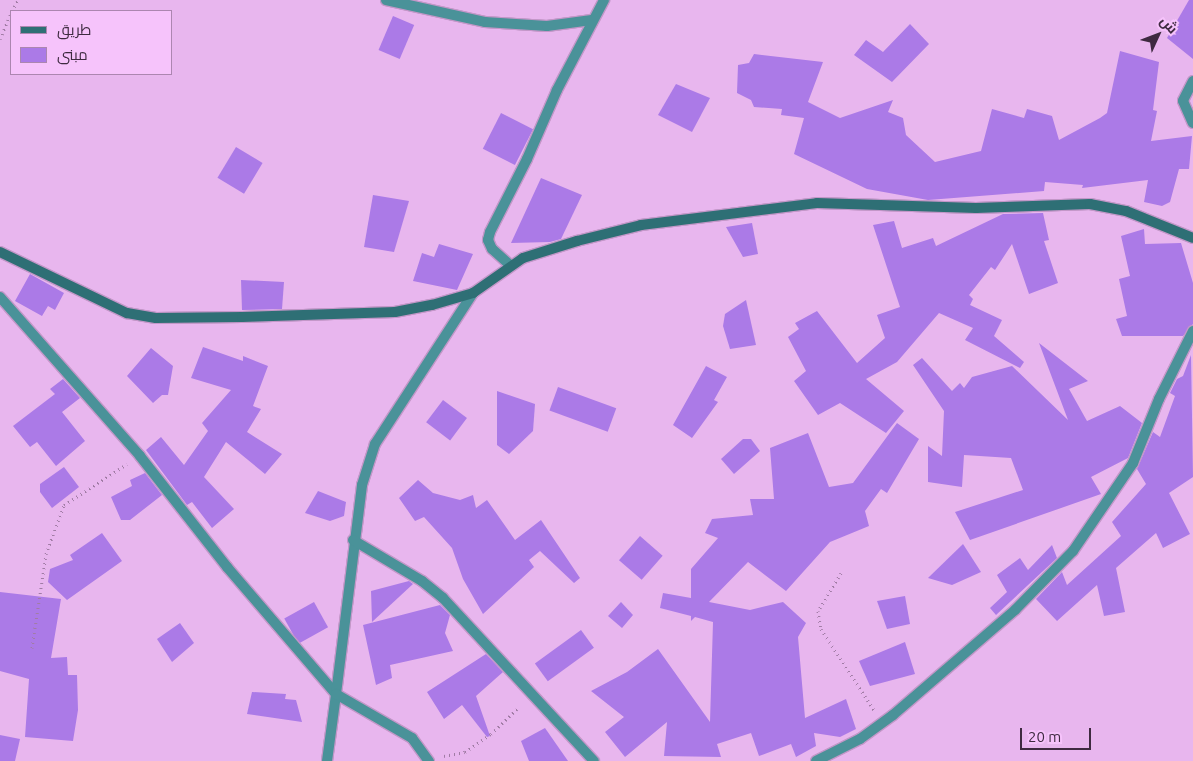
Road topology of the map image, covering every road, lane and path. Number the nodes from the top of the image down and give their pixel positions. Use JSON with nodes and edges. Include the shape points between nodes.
{"nodes":[{"id":1,"x":386,"y":0,"type":"edge"},
{"id":2,"x":604,"y":0,"type":"edge"},
{"id":3,"x":10,"y":16,"type":"edge"},
{"id":4,"x":592,"y":20,"type":"junction"},
{"id":5,"x":0,"y":39,"type":"edge"},
{"id":6,"x":1193,"y":81,"type":"edge"},
{"id":7,"x":1193,"y":123,"type":"edge"},
{"id":8,"x":1193,"y":238,"type":"edge"},
{"id":9,"x":0,"y":252,"type":"edge"},
{"id":10,"x":510,"y":265,"type":"junction"},
{"id":11,"x":473,"y":293,"type":"junction"},
{"id":12,"x":0,"y":297,"type":"edge"},
{"id":13,"x":1193,"y":331,"type":"edge"},
{"id":14,"x":140,"y":456,"type":"junction"},
{"id":15,"x":353,"y":540,"type":"junction"},
{"id":16,"x":841,"y":573,"type":"dead end"},
{"id":17,"x":32,"y":648,"type":"dead end"},
{"id":18,"x":336,"y":694,"type":"junction"},
{"id":19,"x":531,"y":695,"type":"junction"},
{"id":20,"x":882,"y":723,"type":"junction"},
{"id":21,"x":428,"y":759,"type":"edge"},
{"id":22,"x":327,"y":761,"type":"edge"},
{"id":23,"x":594,"y":761,"type":"edge"},
{"id":24,"x":816,"y":761,"type":"edge"}],
"edges":[{"from":1,"to":4,"type":"street","via":[[485,22],[547,26]]},
{"from":2,"to":4,"type":"street"},
{"from":3,"to":5,"type":"path"},
{"from":4,"to":10,"type":"street","via":[[490,232],[488,240],[492,249]]},
{"from":6,"to":7,"type":"street","via":[[1183,101]]},
{"from":8,"to":10,"type":"street","via":[[1126,211],[1090,204],[976,208],[817,203],[641,225],[578,241]]},
{"from":9,"to":11,"type":"street","via":[[103,304],[127,313],[156,318],[395,312]]},
{"from":10,"to":11,"type":"street"},
{"from":11,"to":15,"type":"street","via":[[375,444],[362,485]]},
{"from":12,"to":14,"type":"street"},
{"from":13,"to":20,"type":"street","via":[[1159,399],[1133,463],[1073,551],[1015,610]]},
{"from":14,"to":17,"type":"path","via":[[64,505],[46,554]]},
{"from":14,"to":18,"type":"street","via":[[227,567]]},
{"from":15,"to":18,"type":"street"},
{"from":15,"to":19,"type":"street","via":[[422,581],[443,598]]},
{"from":16,"to":20,"type":"path","via":[[818,611],[821,629]]},
{"from":18,"to":21,"type":"street","via":[[402,731],[418,743]]},
{"from":18,"to":22,"type":"street"},
{"from":19,"to":21,"type":"path","via":[[491,734],[465,752]]},
{"from":19,"to":23,"type":"street"},
{"from":20,"to":24,"type":"street","via":[[860,739]]}]}
